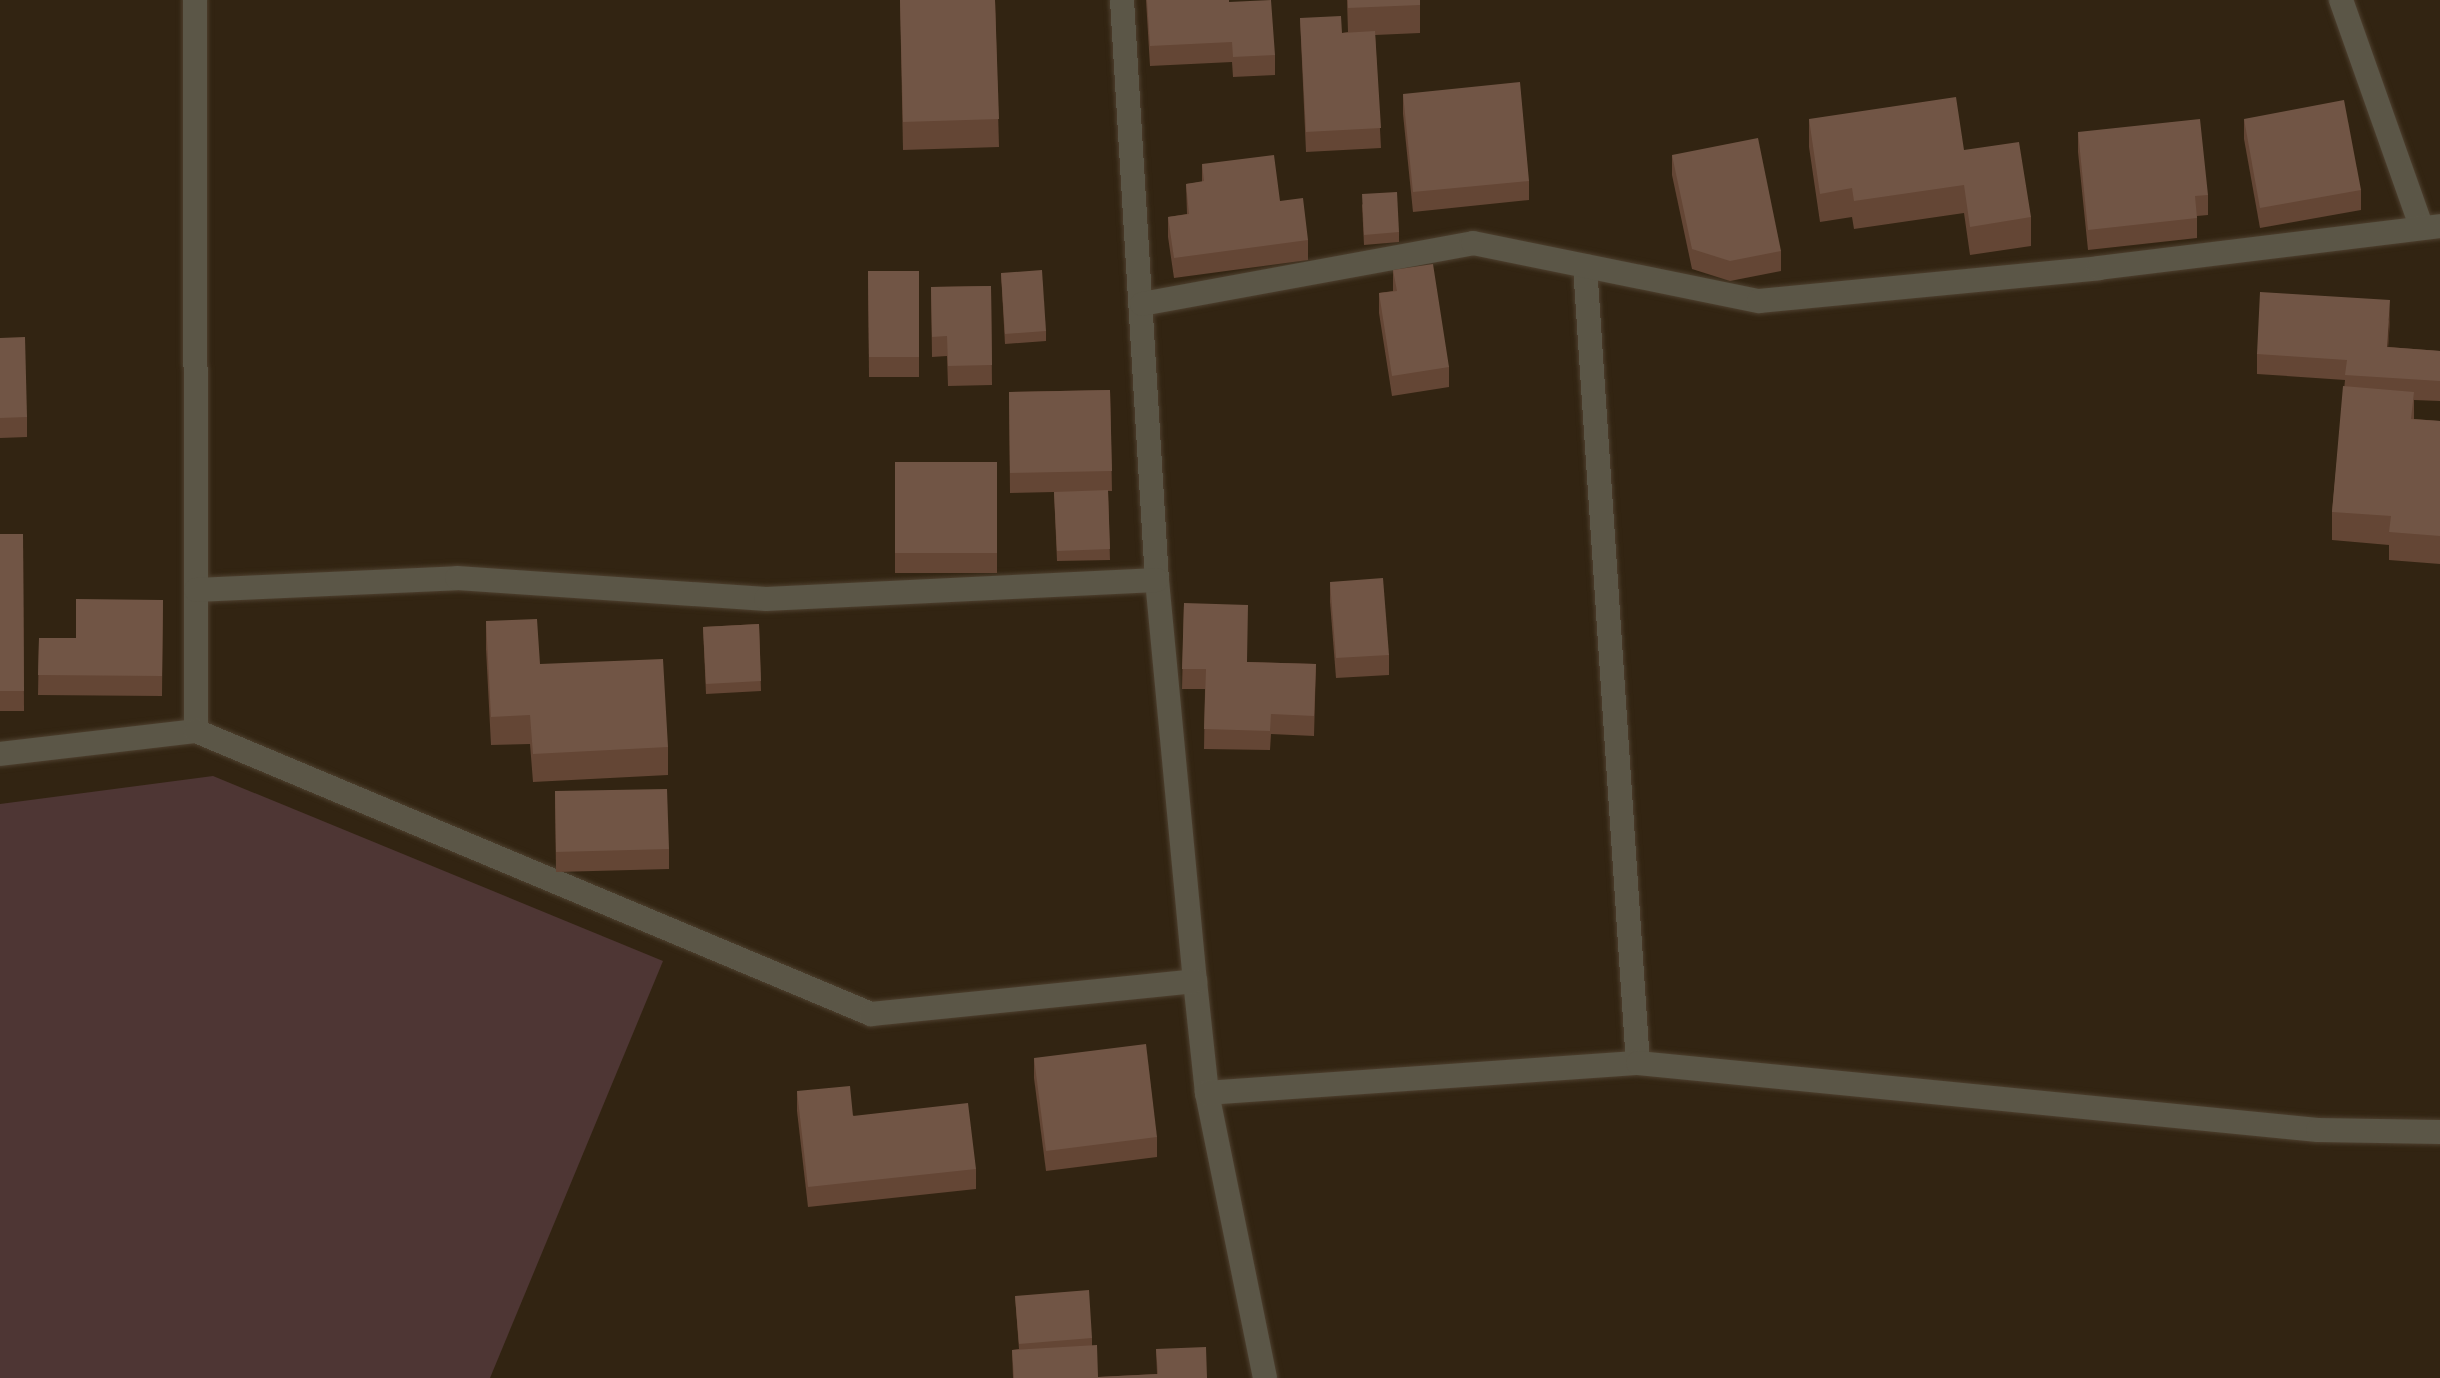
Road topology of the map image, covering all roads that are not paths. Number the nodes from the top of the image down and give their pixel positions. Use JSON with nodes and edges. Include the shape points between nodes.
{"nodes":[{"id":1,"x":195,"y":0,"type":"edge"},
{"id":2,"x":1122,"y":0,"type":"edge"},
{"id":3,"x":2341,"y":0,"type":"edge"},
{"id":4,"x":2430,"y":226,"type":"edge"},
{"id":5,"x":1585,"y":266,"type":"junction"},
{"id":6,"x":1142,"y":304,"type":"junction"},
{"id":7,"x":1157,"y":580,"type":"junction"},
{"id":8,"x":196,"y":590,"type":"junction"},
{"id":9,"x":196,"y":731,"type":"junction"},
{"id":10,"x":0,"y":754,"type":"edge"},
{"id":11,"x":1195,"y":981,"type":"junction"},
{"id":12,"x":1638,"y":1063,"type":"junction"},
{"id":13,"x":1207,"y":1093,"type":"junction"},
{"id":14,"x":2440,"y":1132,"type":"edge"},
{"id":15,"x":1265,"y":1378,"type":"edge"}],
"edges":[{"from":1,"to":8,"type":"street"},
{"from":2,"to":6,"type":"street"},
{"from":3,"to":4,"type":"street"},
{"from":4,"to":5,"type":"street","via":[[2099,268],[1759,301]]},
{"from":5,"to":6,"type":"street","via":[[1473,243]]},
{"from":5,"to":12,"type":"street"},
{"from":6,"to":7,"type":"street"},
{"from":7,"to":8,"type":"street","via":[[766,599],[457,578]]},
{"from":7,"to":11,"type":"street"},
{"from":8,"to":9,"type":"street"},
{"from":9,"to":10,"type":"street"},
{"from":9,"to":11,"type":"street","via":[[871,1014]]},
{"from":11,"to":13,"type":"street"},
{"from":12,"to":13,"type":"street"},
{"from":12,"to":14,"type":"street","via":[[2318,1130]]},
{"from":13,"to":15,"type":"street"}]}
